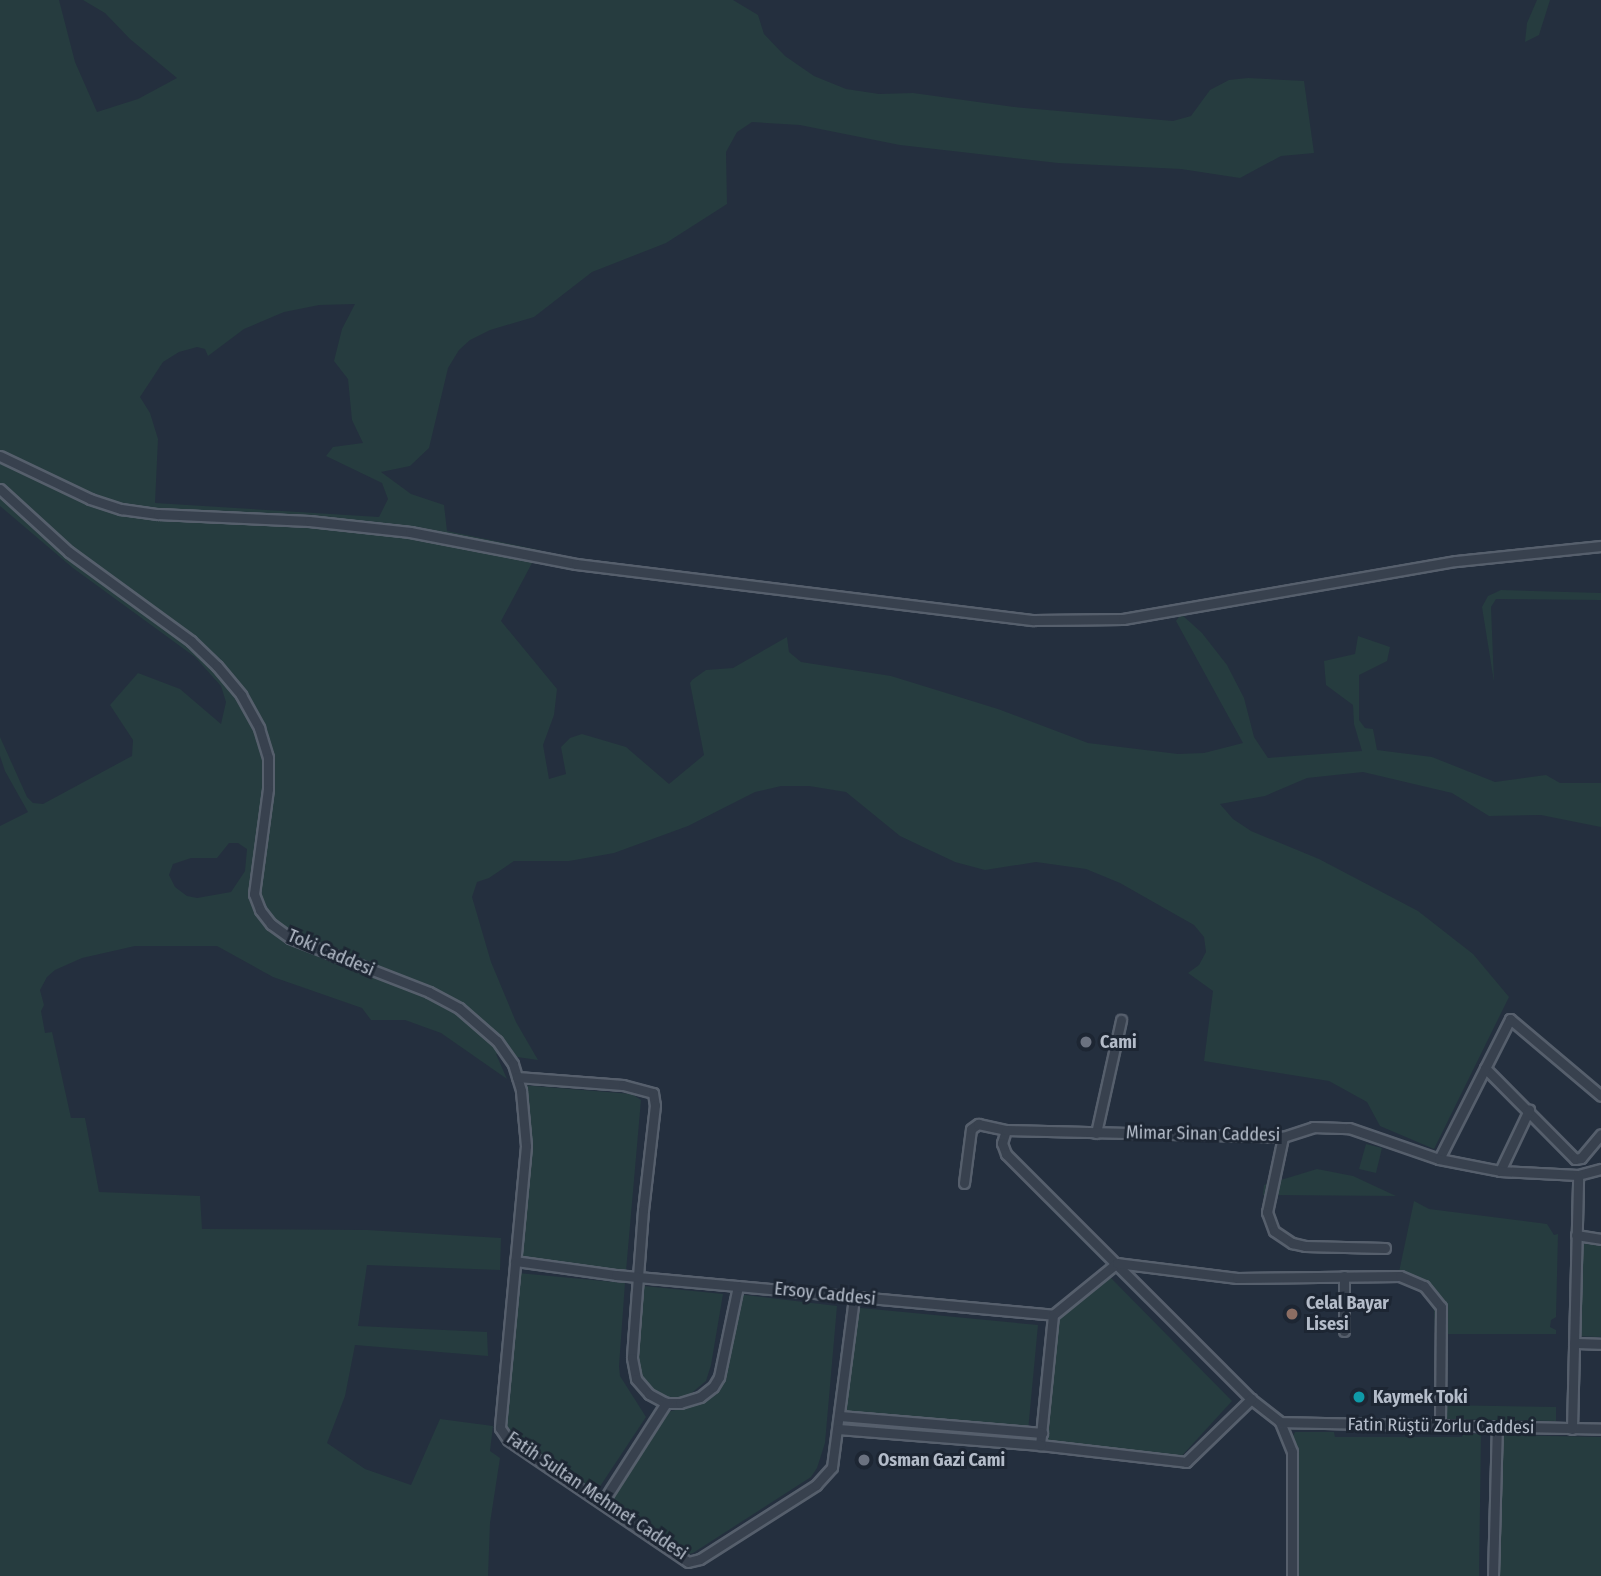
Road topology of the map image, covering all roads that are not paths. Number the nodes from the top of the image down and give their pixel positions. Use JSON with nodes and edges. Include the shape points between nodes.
{"nodes":[{"id":1,"x":0,"y":457,"type":"edge"},
{"id":2,"x":0,"y":489,"type":"edge"},
{"id":3,"x":1601,"y":546,"type":"edge"},
{"id":4,"x":1121,"y":1020,"type":"dead end"},
{"id":5,"x":1485,"y":1068,"type":"junction"},
{"id":6,"x":517,"y":1077,"type":"junction"},
{"id":7,"x":1601,"y":1096,"type":"edge"},
{"id":8,"x":1528,"y":1110,"type":"junction"},
{"id":9,"x":1006,"y":1130,"type":"junction"},
{"id":10,"x":1096,"y":1133,"type":"junction"},
{"id":11,"x":1601,"y":1134,"type":"edge"},
{"id":12,"x":1283,"y":1138,"type":"junction"},
{"id":13,"x":1439,"y":1159,"type":"junction"},
{"id":14,"x":1601,"y":1169,"type":"edge"},
{"id":15,"x":1500,"y":1171,"type":"junction"},
{"id":16,"x":1578,"y":1175,"type":"junction"},
{"id":17,"x":964,"y":1183,"type":"dead end"},
{"id":18,"x":1576,"y":1236,"type":"junction"},
{"id":19,"x":1601,"y":1239,"type":"edge"},
{"id":20,"x":1385,"y":1248,"type":"dead end"},
{"id":21,"x":515,"y":1261,"type":"junction"},
{"id":22,"x":1117,"y":1263,"type":"junction"},
{"id":23,"x":639,"y":1275,"type":"junction"},
{"id":24,"x":1344,"y":1276,"type":"junction"},
{"id":25,"x":738,"y":1286,"type":"junction"},
{"id":26,"x":854,"y":1297,"type":"junction"},
{"id":27,"x":1053,"y":1315,"type":"junction"},
{"id":28,"x":1344,"y":1331,"type":"dead end"},
{"id":29,"x":1574,"y":1343,"type":"junction"},
{"id":30,"x":1601,"y":1343,"type":"edge"},
{"id":31,"x":1251,"y":1399,"type":"junction"},
{"id":32,"x":666,"y":1403,"type":"junction"},
{"id":33,"x":840,"y":1416,"type":"junction"},
{"id":34,"x":1280,"y":1422,"type":"junction"},
{"id":35,"x":1440,"y":1426,"type":"junction"},
{"id":36,"x":1497,"y":1427,"type":"junction"},
{"id":37,"x":500,"y":1428,"type":"joint"},
{"id":38,"x":838,"y":1429,"type":"junction"},
{"id":39,"x":1572,"y":1429,"type":"junction"},
{"id":40,"x":1601,"y":1429,"type":"edge"},
{"id":41,"x":1042,"y":1433,"type":"junction"},
{"id":42,"x":1040,"y":1445,"type":"junction"},
{"id":43,"x":602,"y":1503,"type":"junction"},
{"id":44,"x":1292,"y":1576,"type":"edge"},
{"id":45,"x":1493,"y":1576,"type":"edge"}],
"edges":[{"from":1,"to":3,"type":"street","via":[[121,509],[410,532],[576,564],[1034,620],[1123,619],[1456,561]]},
{"from":2,"to":6,"type":"street","name":"Toki Caddesi","via":[[69,552],[191,641],[241,695],[259,728],[268,758],[254,894],[271,924],[301,942],[459,1008],[497,1041]]},
{"from":4,"to":10,"type":"street"},
{"from":5,"to":7,"type":"street","via":[[1510,1019]]},
{"from":5,"to":8,"type":"street"},
{"from":5,"to":13,"type":"street"},
{"from":6,"to":21,"type":"street","name":"Toki Caddesi","via":[[526,1146]]},
{"from":6,"to":23,"type":"street","via":[[623,1085],[653,1093]]},
{"from":8,"to":11,"type":"street","via":[[1575,1159]]},
{"from":8,"to":15,"type":"street"},
{"from":9,"to":10,"type":"street","name":"Mimar Sinan Caddesi"},
{"from":9,"to":17,"type":"street","name":"Mimar Sinan Caddesi","via":[[978,1124],[972,1128]]},
{"from":9,"to":22,"type":"street","via":[[1002,1143],[1006,1154]]},
{"from":10,"to":12,"type":"street","name":"Mimar Sinan Caddesi"},
{"from":12,"to":13,"type":"street","name":"Mimar Sinan Caddesi","via":[[1313,1127],[1349,1128]]},
{"from":12,"to":20,"type":"street","via":[[1267,1212],[1274,1231],[1305,1246]]},
{"from":13,"to":15,"type":"street","name":"Mimar Sinan Caddesi"},
{"from":14,"to":16,"type":"street","name":"Mimar Sinan Caddesi"},
{"from":15,"to":16,"type":"street","name":"Mimar Sinan Caddesi"},
{"from":16,"to":18,"type":"street"},
{"from":18,"to":19,"type":"street"},
{"from":18,"to":29,"type":"street"},
{"from":21,"to":23,"type":"street","name":"Ersoy Caddesi"},
{"from":21,"to":37,"type":"street","name":"Toki Caddesi"},
{"from":22,"to":24,"type":"street","via":[[1237,1278]]},
{"from":22,"to":27,"type":"street"},
{"from":22,"to":31,"type":"street"},
{"from":23,"to":25,"type":"street","name":"Ersoy Caddesi"},
{"from":23,"to":32,"type":"street","via":[[633,1369],[644,1390]]},
{"from":24,"to":28,"type":"street"},
{"from":24,"to":35,"type":"street","via":[[1407,1277],[1436,1298],[1441,1307]]},
{"from":25,"to":26,"type":"street","name":"Ersoy Caddesi"},
{"from":25,"to":32,"type":"street","via":[[717,1382],[695,1399]]},
{"from":26,"to":27,"type":"street","name":"Ersoy Caddesi"},
{"from":26,"to":33,"type":"street","name":"Fatih Sultan Mehmet Caddesi"},
{"from":27,"to":41,"type":"street"},
{"from":29,"to":30,"type":"street"},
{"from":29,"to":39,"type":"street"},
{"from":31,"to":34,"type":"street"},
{"from":31,"to":42,"type":"street","via":[[1186,1462]]},
{"from":32,"to":43,"type":"street"},
{"from":33,"to":38,"type":"street","name":"Fatih Sultan Mehmet Caddesi"},
{"from":33,"to":41,"type":"street"},
{"from":34,"to":35,"type":"street","name":"Fatin Rüştü Zorlu Caddesi"},
{"from":34,"to":44,"type":"street","via":[[1292,1451]]},
{"from":35,"to":36,"type":"street","name":"Fatin Rüştü Zorlu Caddesi"},
{"from":36,"to":39,"type":"street","name":"Fatin Rüştü Zorlu Caddesi"},
{"from":36,"to":45,"type":"street"},
{"from":37,"to":43,"type":"street","name":"Fatih Sultan Mehmet Caddesi","via":[[508,1440]]},
{"from":38,"to":42,"type":"street"},
{"from":38,"to":43,"type":"street","name":"Fatih Sultan Mehmet Caddesi","via":[[832,1467],[816,1485],[700,1559],[688,1562]]},
{"from":39,"to":40,"type":"street","name":"Fatin Rüştü Zorlu Caddesi"},
{"from":41,"to":42,"type":"street"}]}
